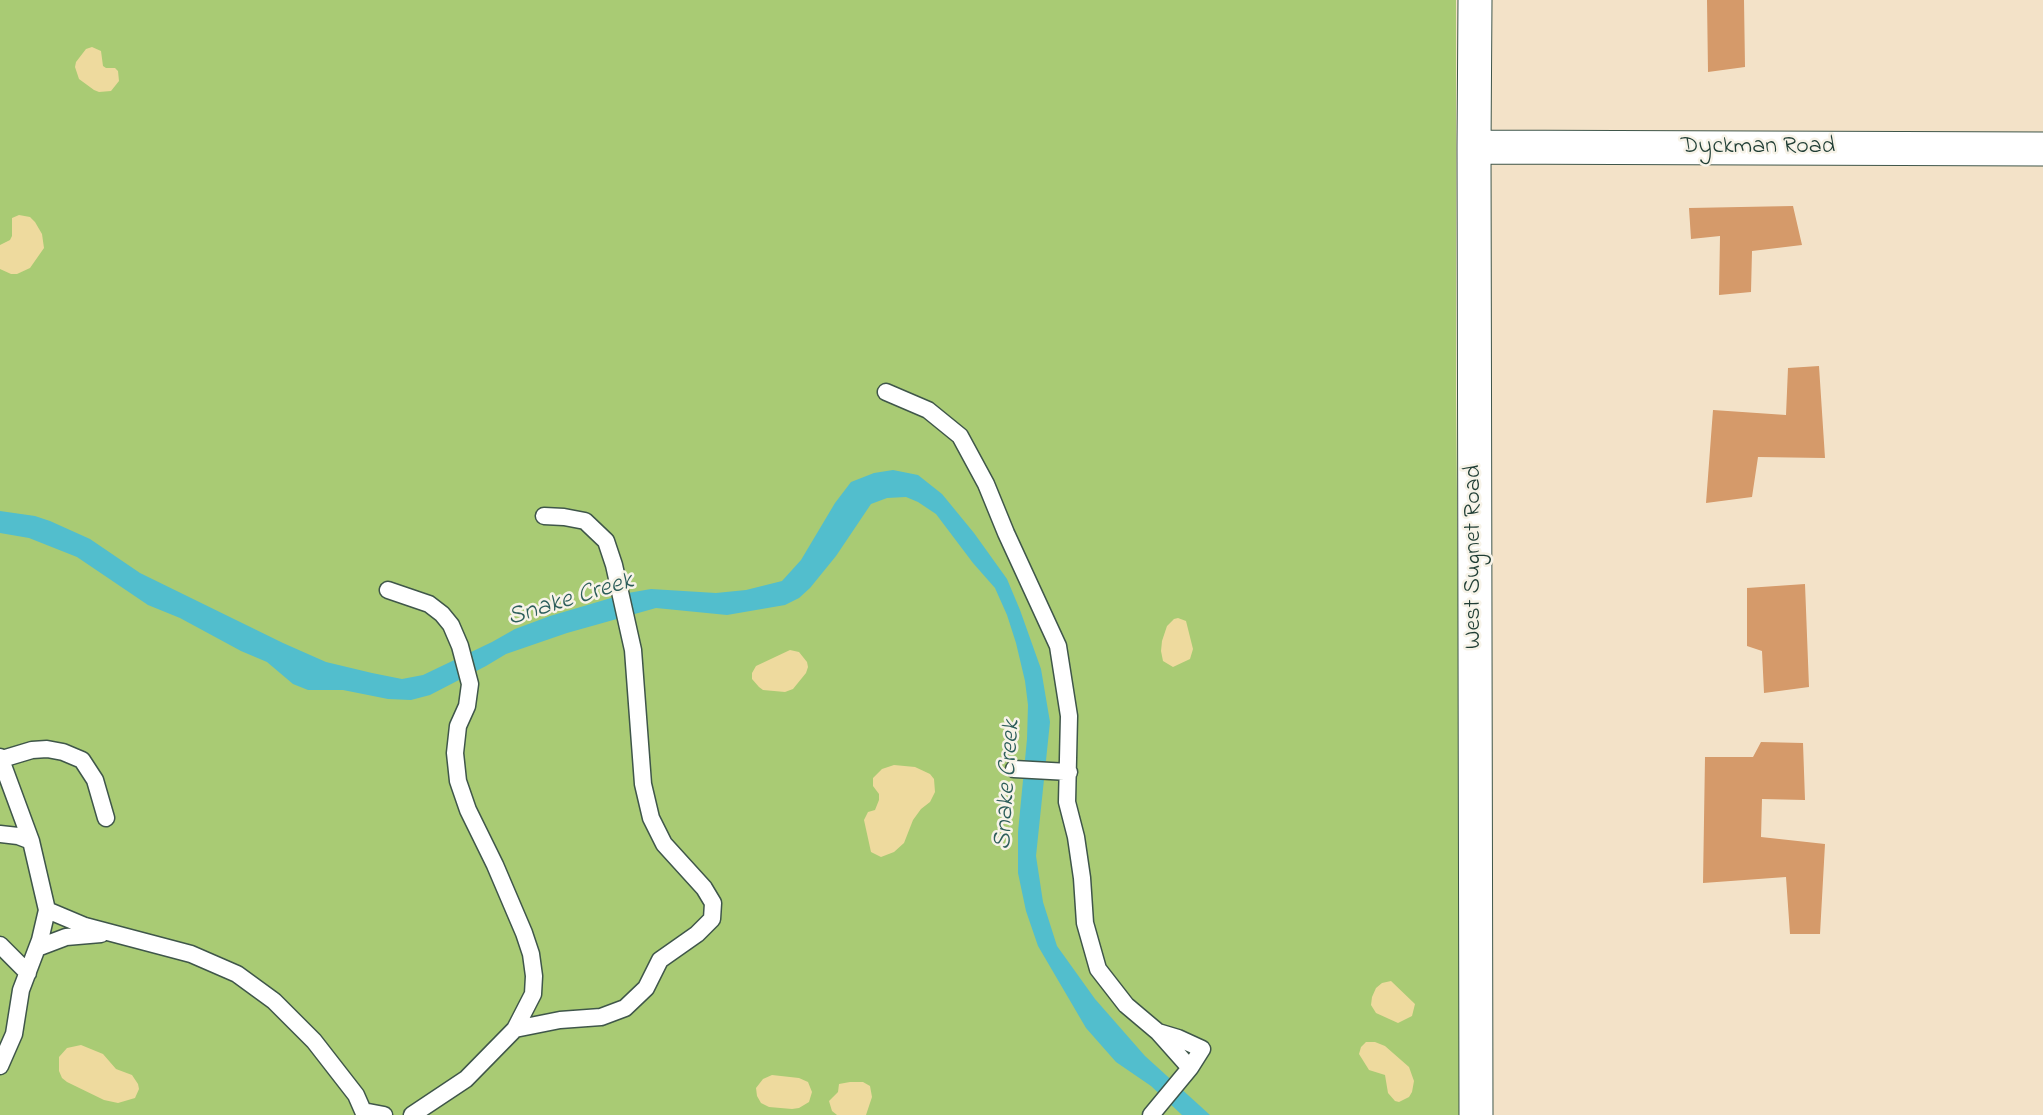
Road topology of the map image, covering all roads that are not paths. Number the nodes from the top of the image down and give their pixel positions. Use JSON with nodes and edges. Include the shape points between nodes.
{"nodes":[{"id":1,"x":1475,"y":0,"type":"edge"},
{"id":2,"x":1474,"y":147,"type":"junction"},
{"id":3,"x":2043,"y":149,"type":"edge"},
{"id":4,"x":886,"y":392,"type":"dead end"},
{"id":5,"x":544,"y":516,"type":"dead end"},
{"id":6,"x":388,"y":590,"type":"dead end"},
{"id":7,"x":1,"y":758,"type":"edge"},
{"id":8,"x":1014,"y":769,"type":"dead end"},
{"id":9,"x":1069,"y":772,"type":"junction"},
{"id":10,"x":106,"y":819,"type":"dead end"},
{"id":11,"x":0,"y":834,"type":"edge"},
{"id":12,"x":31,"y":841,"type":"junction"},
{"id":13,"x":47,"y":910,"type":"junction"},
{"id":14,"x":111,"y":933,"type":"junction"},
{"id":15,"x":1,"y":946,"type":"edge"},
{"id":16,"x":37,"y":948,"type":"junction"},
{"id":17,"x":28,"y":973,"type":"junction"},
{"id":18,"x":515,"y":1029,"type":"junction"},
{"id":19,"x":0,"y":1066,"type":"edge"},
{"id":20,"x":1155,"y":1109,"type":"edge"},
{"id":21,"x":358,"y":1113,"type":"edge"},
{"id":22,"x":384,"y":1115,"type":"edge"},
{"id":23,"x":412,"y":1115,"type":"edge"},
{"id":24,"x":1476,"y":1115,"type":"edge"}],
"edges":[{"from":1,"to":2,"type":"street","name":"West Sugnet Road"},
{"from":2,"to":3,"type":"street","name":"Dyckman Road"},
{"from":2,"to":24,"type":"street","name":"West Sugnet Road"},
{"from":4,"to":9,"type":"lane","via":[[928,410],[960,436],[986,484],[1058,646],[1069,716]]},
{"from":5,"to":18,"type":"lane","via":[[585,521],[606,541],[633,650],[643,784],[651,819],[664,844],[713,903],[712,920],[660,960],[646,988],[625,1008],[601,1017]]},
{"from":6,"to":18,"type":"lane","via":[[429,604],[442,614],[452,625],[460,646],[470,684],[458,726],[458,782],[531,954],[532,994]]},
{"from":7,"to":10,"type":"lane","via":[[47,749],[82,760],[94,780]]},
{"from":7,"to":12,"type":"lane"},
{"from":8,"to":9,"type":"lane"},
{"from":9,"to":20,"type":"lane","via":[[1067,802],[1076,837],[1085,923],[1098,969],[1126,1005],[1158,1032],[1202,1048]]},
{"from":11,"to":12,"type":"lane"},
{"from":12,"to":13,"type":"lane"},
{"from":13,"to":14,"type":"lane"},
{"from":13,"to":16,"type":"lane"},
{"from":14,"to":16,"type":"lane","via":[[66,937]]},
{"from":14,"to":21,"type":"lane","via":[[191,954],[237,974],[274,1000],[314,1041],[356,1095]]},
{"from":15,"to":17,"type":"lane"},
{"from":16,"to":17,"type":"lane"},
{"from":17,"to":19,"type":"lane","via":[[21,990],[14,1034]]},
{"from":18,"to":23,"type":"lane","via":[[466,1078]]},
{"from":21,"to":22,"type":"lane"}]}
